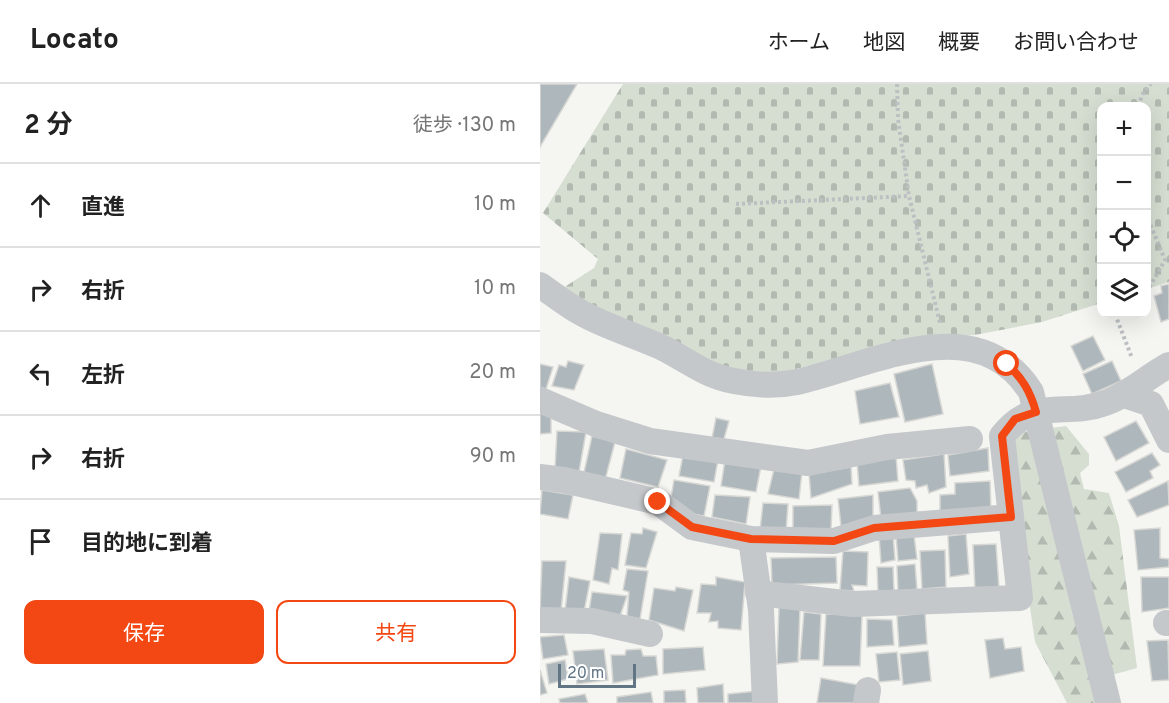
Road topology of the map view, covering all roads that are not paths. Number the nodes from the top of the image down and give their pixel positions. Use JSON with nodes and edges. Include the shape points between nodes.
{"nodes":[{"id":1,"x":540,"y":285,"type":"edge"},
{"id":2,"x":1169,"y":365,"type":"edge"},
{"id":3,"x":1133,"y":388,"type":"junction"},
{"id":4,"x":540,"y":400,"type":"edge"},
{"id":5,"x":1036,"y":412,"type":"junction"},
{"id":6,"x":970,"y":439,"type":"dead end"},
{"id":7,"x":1169,"y":440,"type":"edge"},
{"id":8,"x":540,"y":477,"type":"edge"},
{"id":9,"x":1011,"y":517,"type":"junction"},
{"id":10,"x":751,"y":539,"type":"junction"},
{"id":11,"x":758,"y":593,"type":"junction"},
{"id":12,"x":540,"y":621,"type":"edge"},
{"id":13,"x":650,"y":634,"type":"dead end"},
{"id":14,"x":765,"y":703,"type":"edge"},
{"id":15,"x":1108,"y":703,"type":"edge"}],
"edges":[{"from":1,"to":5,"type":"street","via":[[575,309],[663,348],[710,376],[735,382],[795,382],[866,360],[946,347],[976,350],[993,355],[1021,377]]},
{"from":2,"to":3,"type":"street"},
{"from":3,"to":5,"type":"street","via":[[1102,405]]},
{"from":3,"to":7,"type":"street","via":[[1151,404]]},
{"from":4,"to":6,"type":"street","via":[[650,441],[808,463],[887,447]]},
{"from":5,"to":9,"type":"street","via":[[1015,419],[1002,436]]},
{"from":5,"to":15,"type":"street"},
{"from":8,"to":10,"type":"street","via":[[658,502],[692,527]]},
{"from":9,"to":10,"type":"street","via":[[874,528],[834,541]]},
{"from":9,"to":11,"type":"street","via":[[1020,598],[853,604]]},
{"from":10,"to":11,"type":"street"},
{"from":11,"to":14,"type":"street"},
{"from":12,"to":13,"type":"street","via":[[592,621]]}]}
